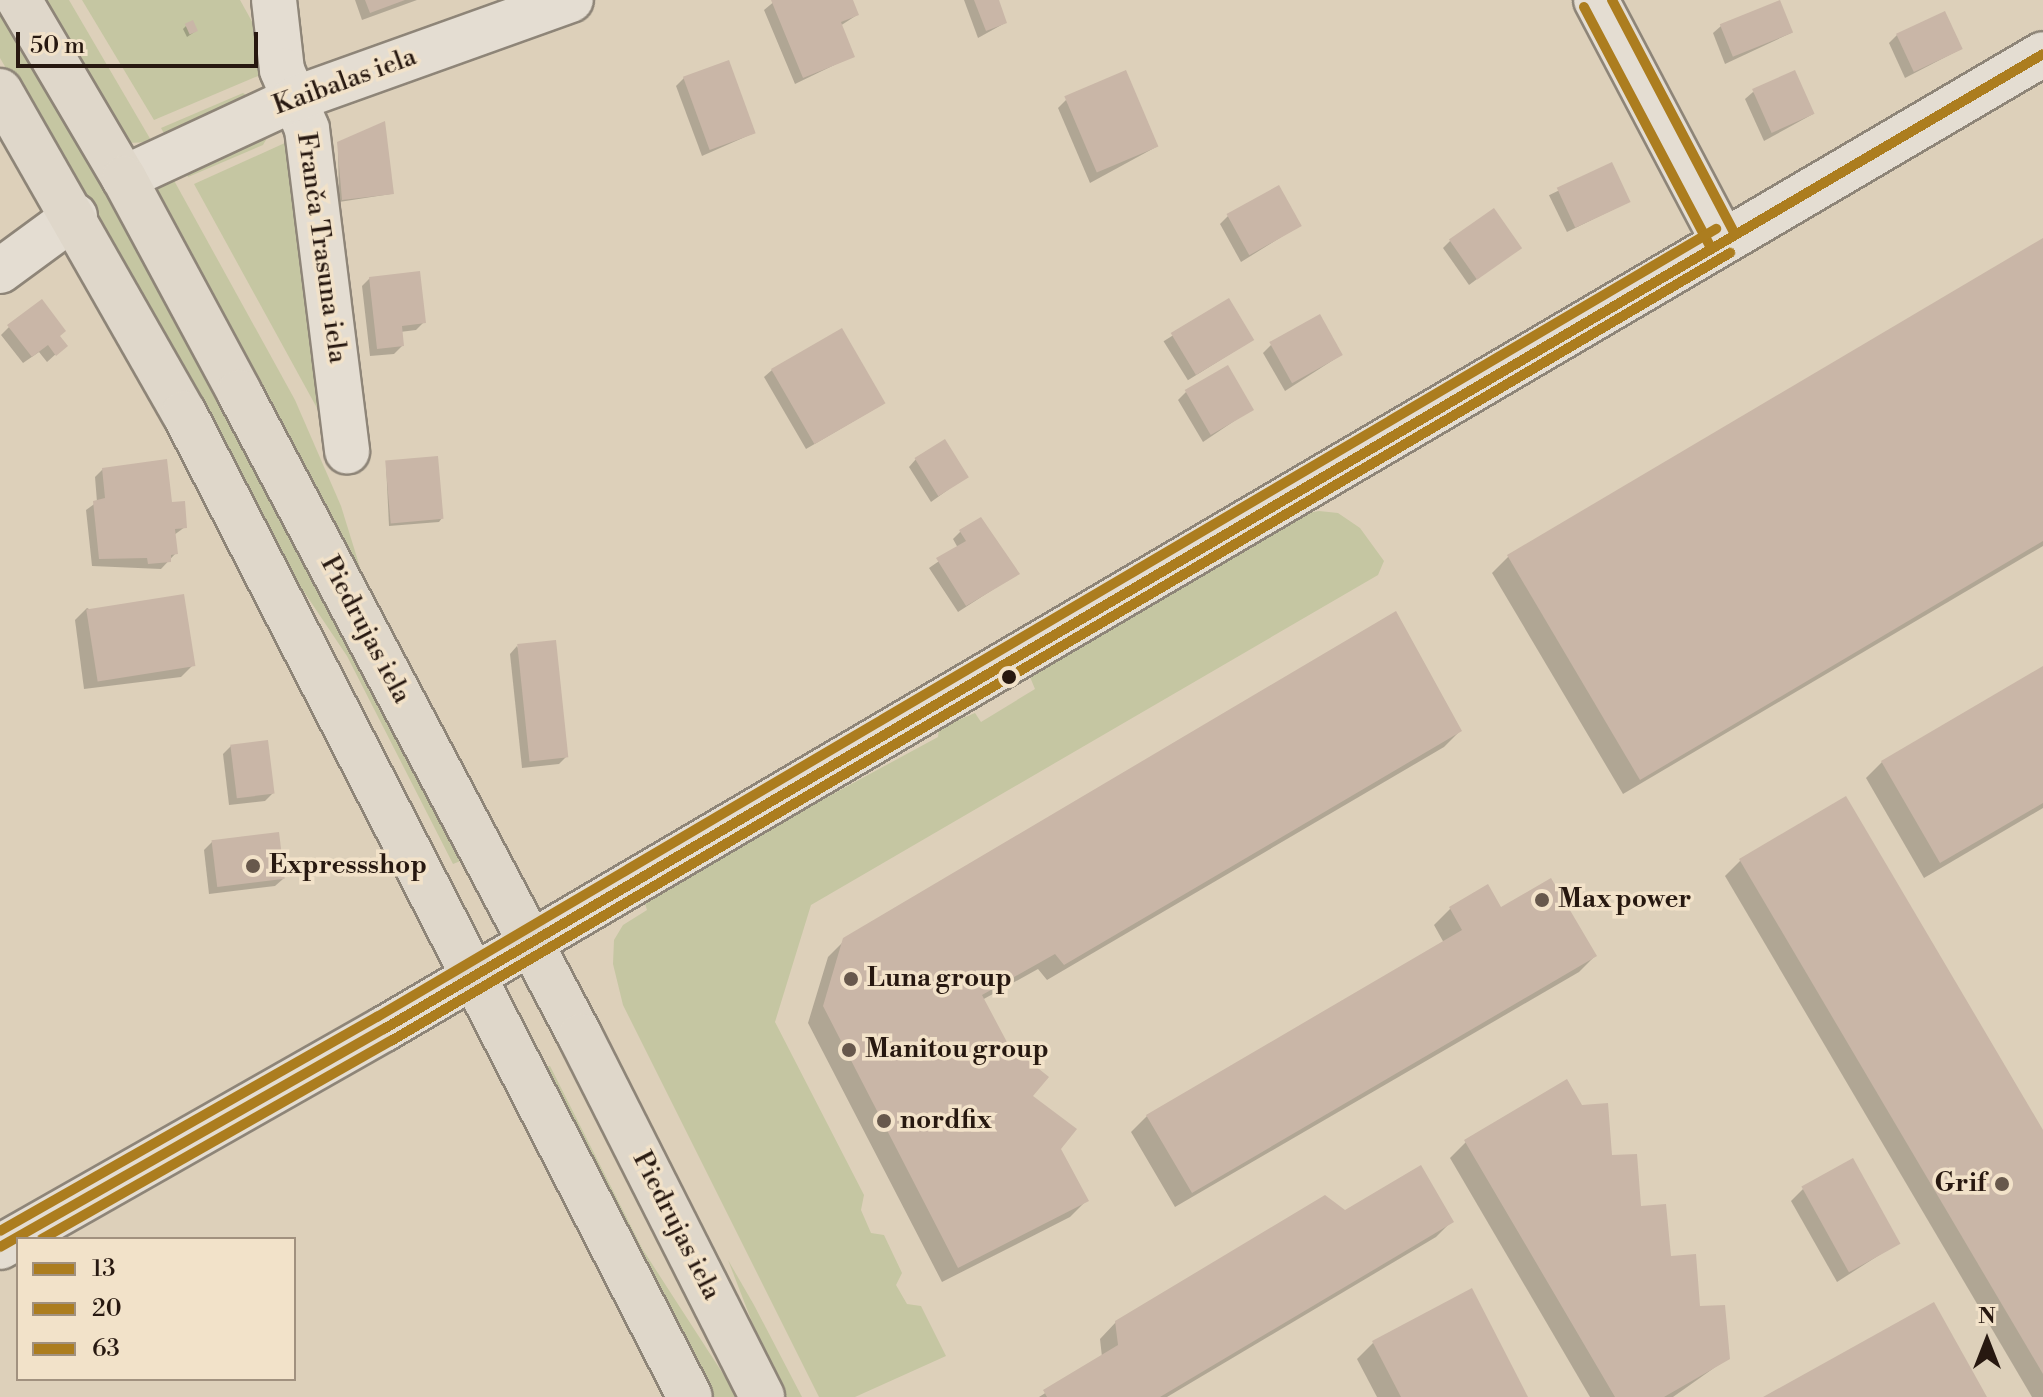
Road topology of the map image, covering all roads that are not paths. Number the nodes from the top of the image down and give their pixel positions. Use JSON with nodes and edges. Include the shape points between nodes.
{"nodes":[{"id":1,"x":19,"y":0,"type":"edge"},
{"id":2,"x":274,"y":0,"type":"edge"},
{"id":3,"x":571,"y":0,"type":"edge"},
{"id":4,"x":1596,"y":0,"type":"edge"},
{"id":5,"x":2043,"y":54,"type":"edge"},
{"id":6,"x":0,"y":91,"type":"edge"},
{"id":7,"x":294,"y":99,"type":"junction"},
{"id":8,"x":124,"y":178,"type":"junction"},
{"id":9,"x":75,"y":216,"type":"junction"},
{"id":10,"x":1723,"y":241,"type":"junction"},
{"id":11,"x":0,"y":271,"type":"edge"},
{"id":12,"x":347,"y":452,"type":"dead end"},
{"id":13,"x":529,"y":940,"type":"junction"},
{"id":14,"x":474,"y":973,"type":"junction"},
{"id":15,"x":17,"y":1237,"type":"edge"},
{"id":16,"x":690,"y":1397,"type":"edge"},
{"id":17,"x":762,"y":1397,"type":"edge"}],
"edges":[{"from":1,"to":8,"type":"main road","name":"Piedrujas iela"},
{"from":2,"to":7,"type":"street","name":"Franča Trasuna iela","via":[[282,70]]},
{"from":3,"to":7,"type":"street","name":"Kaibalas iela"},
{"from":4,"to":10,"type":"street"},
{"from":5,"to":10,"type":"street"},
{"from":6,"to":9,"type":"main road"},
{"from":7,"to":8,"type":"street","name":"Kaibalas iela"},
{"from":7,"to":12,"type":"street","name":"Franča Trasuna iela","via":[[307,129]]},
{"from":8,"to":13,"type":"main road","name":"Piedrujas iela"},
{"from":9,"to":11,"type":"street"},
{"from":9,"to":14,"type":"main road","via":[[184,413]]},
{"from":10,"to":13,"type":"street"},
{"from":13,"to":14,"type":"street"},
{"from":13,"to":17,"type":"main road","name":"Piedrujas iela"},
{"from":14,"to":15,"type":"street"},
{"from":14,"to":16,"type":"main road"}]}
